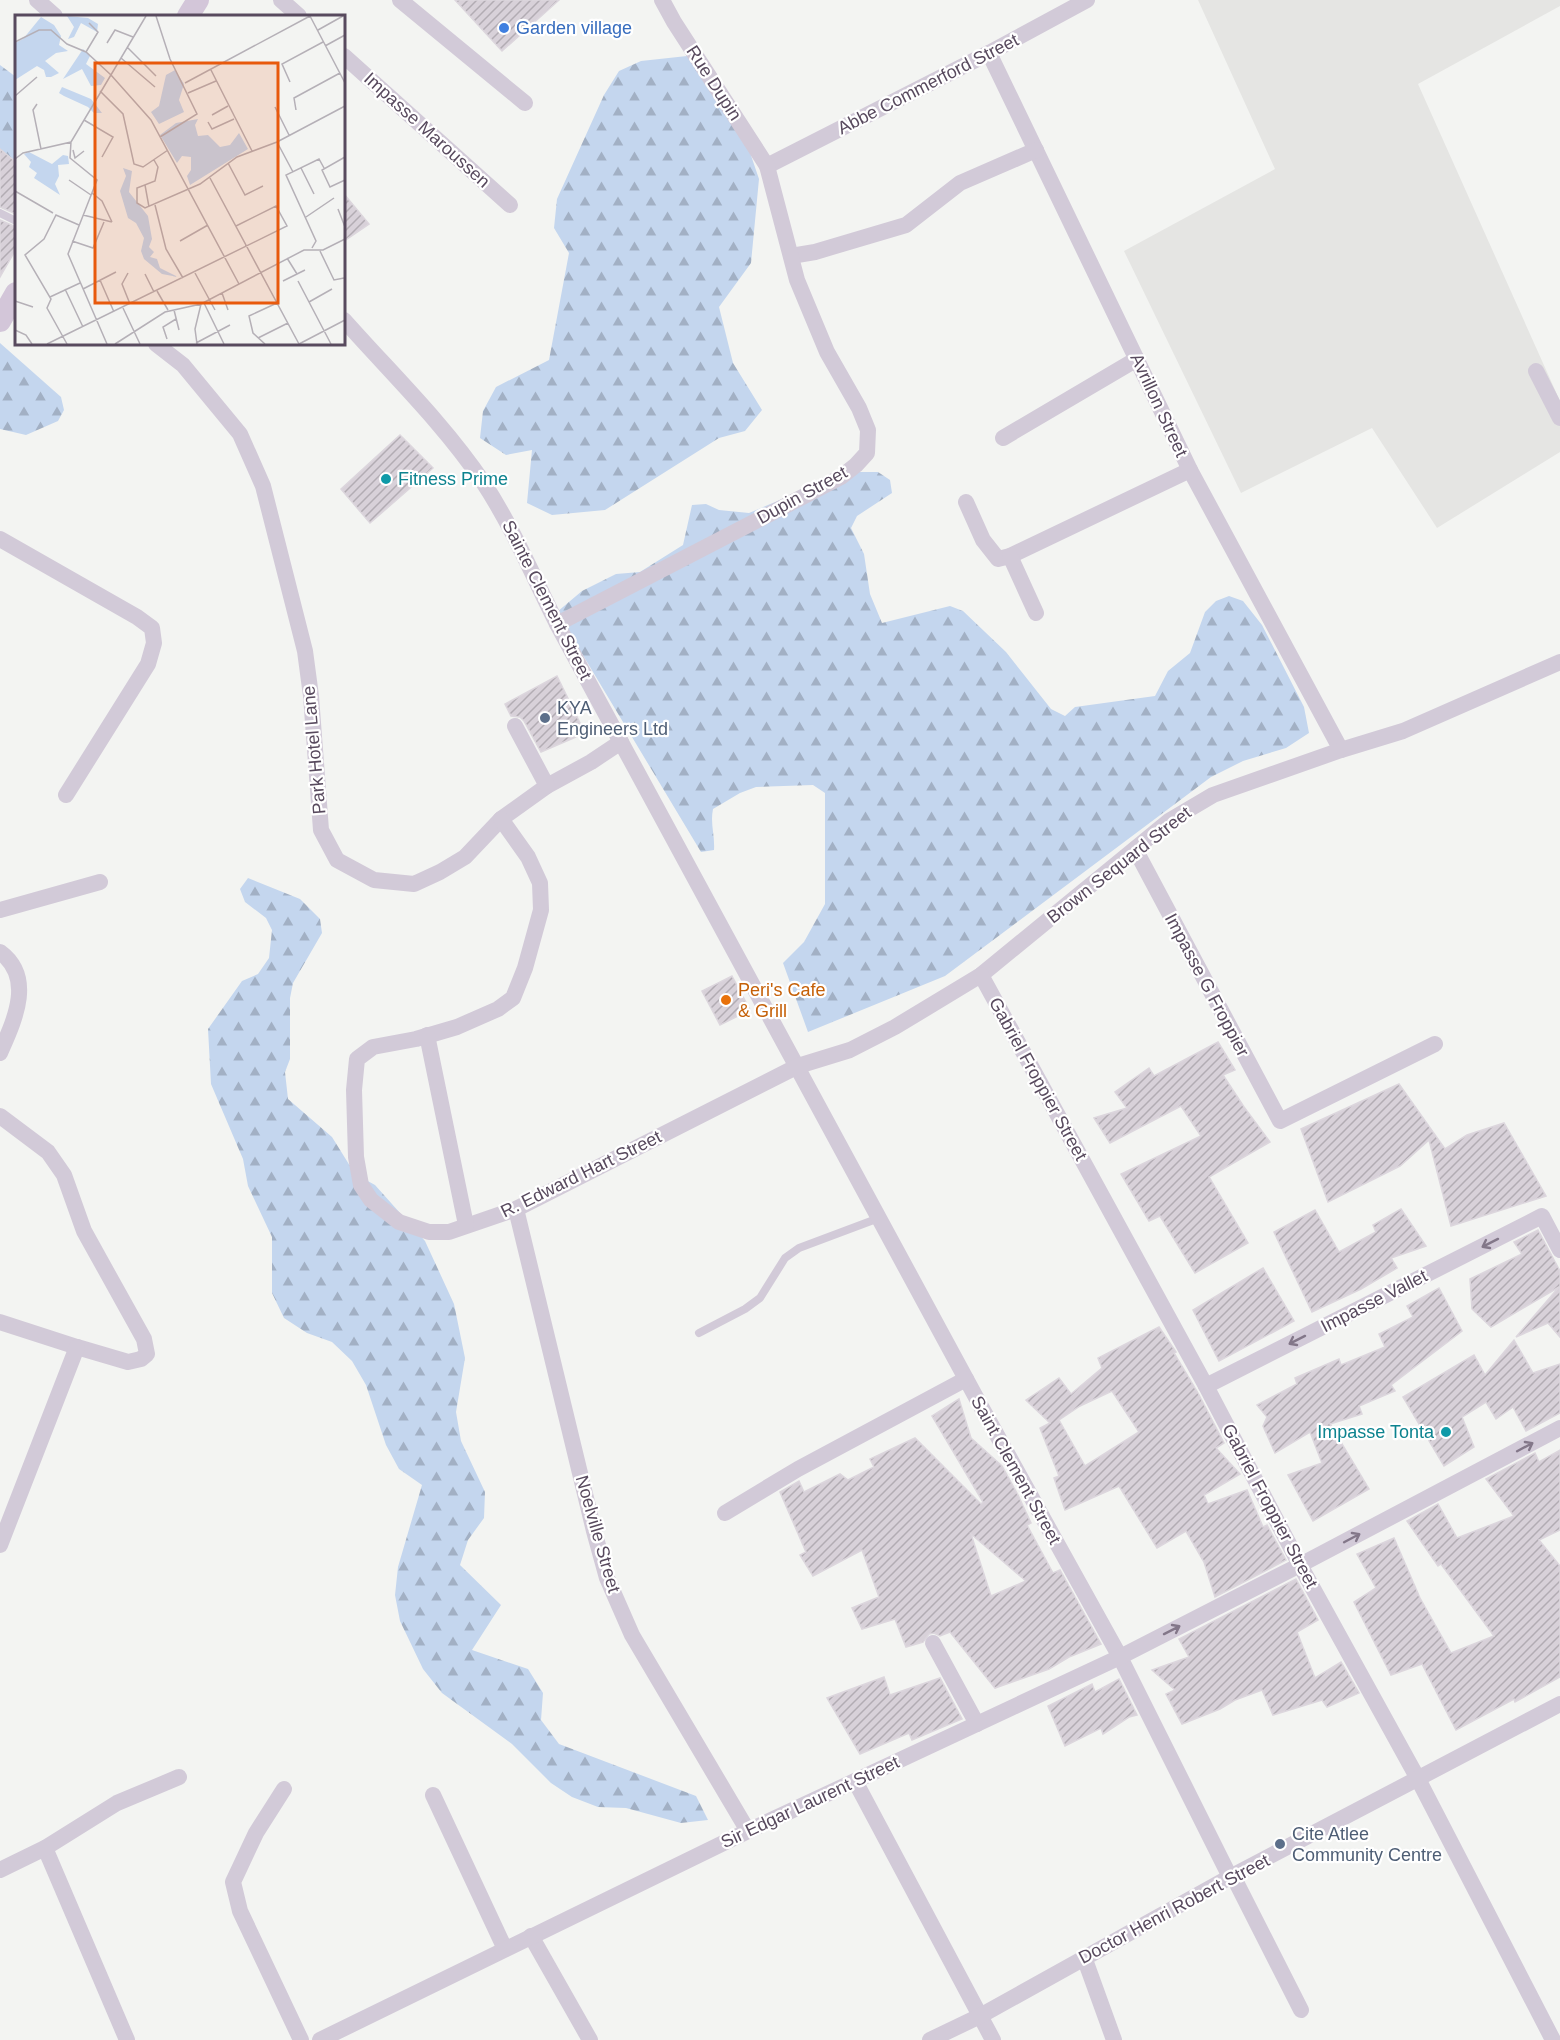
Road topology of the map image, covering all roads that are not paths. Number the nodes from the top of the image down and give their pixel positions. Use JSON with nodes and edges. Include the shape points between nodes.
{"nodes":[{"id":1,"x":37,"y":0,"type":"edge"},
{"id":2,"x":198,"y":0,"type":"edge"},
{"id":3,"x":281,"y":0,"type":"edge"},
{"id":4,"x":400,"y":0,"type":"edge"},
{"id":5,"x":662,"y":0,"type":"edge"},
{"id":6,"x":1087,"y":0,"type":"edge"},
{"id":7,"x":54,"y":15,"type":"edge"},
{"id":8,"x":189,"y":15,"type":"edge"},
{"id":9,"x":299,"y":15,"type":"edge"},
{"id":10,"x":989,"y":53,"type":"junction"},
{"id":11,"x":345,"y":57,"type":"edge"},
{"id":12,"x":525,"y":103,"type":"dead end"},
{"id":13,"x":1036,"y":150,"type":"junction"},
{"id":14,"x":767,"y":166,"type":"junction"},
{"id":15,"x":510,"y":205,"type":"dead end"},
{"id":16,"x":0,"y":213,"type":"edge"},
{"id":17,"x":15,"y":220,"type":"edge"},
{"id":18,"x":790,"y":256,"type":"junction"},
{"id":19,"x":15,"y":295,"type":"edge"},
{"id":20,"x":0,"y":321,"type":"edge"},
{"id":21,"x":345,"y":321,"type":"edge"},
{"id":22,"x":157,"y":345,"type":"edge"},
{"id":23,"x":1137,"y":359,"type":"junction"},
{"id":24,"x":1536,"y":371,"type":"dead end"},
{"id":25,"x":1560,"y":418,"type":"edge"},
{"id":26,"x":1003,"y":438,"type":"dead end"},
{"id":27,"x":1190,"y":470,"type":"junction"},
{"id":28,"x":966,"y":502,"type":"dead end"},
{"id":29,"x":0,"y":539,"type":"edge"},
{"id":30,"x":1010,"y":556,"type":"junction"},
{"id":31,"x":1036,"y":613,"type":"dead end"},
{"id":32,"x":557,"y":624,"type":"junction"},
{"id":33,"x":1558,"y":668,"type":"edge"},
{"id":34,"x":515,"y":726,"type":"dead end"},
{"id":35,"x":621,"y":742,"type":"junction"},
{"id":36,"x":1341,"y":750,"type":"junction"},
{"id":37,"x":547,"y":786,"type":"junction"},
{"id":38,"x":66,"y":795,"type":"dead end"},
{"id":39,"x":501,"y":819,"type":"junction"},
{"id":40,"x":1135,"y":849,"type":"junction"},
{"id":41,"x":100,"y":882,"type":"dead end"},
{"id":42,"x":0,"y":910,"type":"edge"},
{"id":43,"x":0,"y":952,"type":"edge"},
{"id":44,"x":981,"y":975,"type":"junction"},
{"id":45,"x":428,"y":1035,"type":"junction"},
{"id":46,"x":1434,"y":1044,"type":"dead end"},
{"id":47,"x":0,"y":1053,"type":"edge"},
{"id":48,"x":798,"y":1066,"type":"junction"},
{"id":49,"x":0,"y":1116,"type":"edge"},
{"id":50,"x":516,"y":1209,"type":"junction"},
{"id":51,"x":879,"y":1218,"type":"junction"},
{"id":52,"x":466,"y":1226,"type":"junction"},
{"id":53,"x":1560,"y":1250,"type":"edge"},
{"id":54,"x":0,"y":1322,"type":"edge"},
{"id":55,"x":699,"y":1333,"type":"dead end"},
{"id":56,"x":77,"y":1347,"type":"junction"},
{"id":57,"x":966,"y":1379,"type":"junction"},
{"id":58,"x":1206,"y":1386,"type":"junction"},
{"id":59,"x":1560,"y":1428,"type":"edge"},
{"id":60,"x":725,"y":1513,"type":"dead end"},
{"id":61,"x":0,"y":1545,"type":"edge"},
{"id":62,"x":1300,"y":1565,"type":"junction"},
{"id":63,"x":933,"y":1643,"type":"dead end"},
{"id":64,"x":1120,"y":1657,"type":"junction"},
{"id":65,"x":1560,"y":1704,"type":"edge"},
{"id":66,"x":977,"y":1724,"type":"junction"},
{"id":67,"x":179,"y":1777,"type":"dead end"},
{"id":68,"x":1418,"y":1778,"type":"junction"},
{"id":69,"x":855,"y":1781,"type":"junction"},
{"id":70,"x":284,"y":1789,"type":"dead end"},
{"id":71,"x":433,"y":1795,"type":"dead end"},
{"id":72,"x":748,"y":1831,"type":"junction"},
{"id":73,"x":45,"y":1848,"type":"junction"},
{"id":74,"x":0,"y":1870,"type":"edge"},
{"id":75,"x":1232,"y":1877,"type":"junction"},
{"id":76,"x":531,"y":1936,"type":"junction"},
{"id":77,"x":505,"y":1949,"type":"junction"},
{"id":78,"x":1084,"y":1957,"type":"junction"},
{"id":79,"x":1301,"y":2010,"type":"dead end"},
{"id":80,"x":980,"y":2016,"type":"junction"},
{"id":81,"x":1550,"y":2039,"type":"edge"},
{"id":82,"x":128,"y":2040,"type":"edge"},
{"id":83,"x":301,"y":2040,"type":"edge"},
{"id":84,"x":320,"y":2040,"type":"edge"},
{"id":85,"x":590,"y":2040,"type":"edge"},
{"id":86,"x":932,"y":2040,"type":"edge"},
{"id":87,"x":993,"y":2040,"type":"edge"},
{"id":88,"x":1114,"y":2040,"type":"edge"}],
"edges":[{"from":1,"to":7,"type":"street"},
{"from":2,"to":8,"type":"street"},
{"from":3,"to":9,"type":"street"},
{"from":4,"to":12,"type":"street"},
{"from":5,"to":14,"type":"street","name":"Rue Dupin"},
{"from":6,"to":10,"type":"street","name":"Abbe Commerford Street"},
{"from":10,"to":13,"type":"street","name":"Avrillon Street"},
{"from":10,"to":14,"type":"street","name":"Abbe Commerford Street"},
{"from":11,"to":15,"type":"street","name":"Impasse Maroussen"},
{"from":13,"to":18,"type":"street","via":[[960,183],[906,225]]},
{"from":13,"to":23,"type":"street","name":"Avrillon Street"},
{"from":14,"to":18,"type":"street","name":"Dupin Street"},
{"from":16,"to":17,"type":"lane"},
{"from":18,"to":32,"type":"street","name":"Dupin Street","via":[[827,352],[868,430],[867,453],[841,477]]},
{"from":19,"to":20,"type":"street"},
{"from":21,"to":32,"type":"street","name":"Sainte Clement Street","via":[[449,437],[483,483]]},
{"from":22,"to":39,"type":"street","name":"Park Hotel Lane","via":[[183,365],[240,434],[263,486],[305,651],[321,830],[337,860],[374,880],[414,884],[465,857]]},
{"from":23,"to":26,"type":"street"},
{"from":23,"to":27,"type":"street","name":"Avrillon Street"},
{"from":24,"to":25,"type":"street"},
{"from":27,"to":30,"type":"street"},
{"from":27,"to":36,"type":"street","name":"Avrillon Street"},
{"from":28,"to":30,"type":"street","via":[[983,540],[998,559]]},
{"from":29,"to":38,"type":"street","via":[[152,628],[154,643],[148,664]]},
{"from":30,"to":31,"type":"street"},
{"from":32,"to":35,"type":"street","name":"Sainte Clement Street"},
{"from":33,"to":36,"type":"street","name":"Brown Sequard Street","via":[[1402,731]]},
{"from":34,"to":37,"type":"street"},
{"from":35,"to":37,"type":"street","name":"Park Hotel Lane"},
{"from":35,"to":48,"type":"street","name":"Sainte Clement Street"},
{"from":36,"to":40,"type":"street","name":"Brown Sequard Street","via":[[1213,795],[1169,821]]},
{"from":37,"to":39,"type":"street","name":"Park Hotel Lane"},
{"from":39,"to":45,"type":"street","via":[[528,857],[540,883],[541,910],[525,968],[513,998],[498,1009]]},
{"from":40,"to":44,"type":"street","name":"Brown Sequard Street"},
{"from":40,"to":46,"type":"street","name":"Impasse G Froppier","via":[[1280,1121]]},
{"from":41,"to":42,"type":"street"},
{"from":43,"to":47,"type":"street","via":[[13,965],[20,994]]},
{"from":44,"to":48,"type":"street","name":"Brown Sequard Street","via":[[850,1050]]},
{"from":44,"to":58,"type":"street","name":"Gabriel Froppier Street"},
{"from":45,"to":52,"type":"street"},
{"from":45,"to":52,"type":"street","name":"R. Edward Hart Street","via":[[373,1047],[357,1059],[356,1157],[361,1185],[370,1200],[399,1222],[429,1232],[449,1232]]},
{"from":48,"to":50,"type":"street","name":"R. Edward Hart Street"},
{"from":48,"to":51,"type":"street","name":"Saint Clement Street"},
{"from":49,"to":56,"type":"street","via":[[48,1152],[64,1175],[84,1231],[144,1339],[147,1354],[128,1362]]},
{"from":50,"to":52,"type":"street","name":"R. Edward Hart Street"},
{"from":50,"to":72,"type":"street","name":"Noelville Street","via":[[607,1578],[632,1635]]},
{"from":51,"to":55,"type":"lane","via":[[799,1248],[785,1258],[760,1298]]},
{"from":51,"to":57,"type":"street","name":"Saint Clement Street"},
{"from":53,"to":58,"type":"street","name":"Impasse Vallet","one_way":true,"via":[[1542,1216]]},
{"from":54,"to":56,"type":"street"},
{"from":56,"to":61,"type":"street"},
{"from":57,"to":60,"type":"street"},
{"from":57,"to":64,"type":"street","name":"Saint Clement Street"},
{"from":58,"to":62,"type":"street","name":"Gabriel Froppier Street"},
{"from":62,"to":59,"type":"street","one_way":true},
{"from":64,"to":62,"type":"street","name":"Sir Edgar Laurent Street","one_way":true},
{"from":62,"to":68,"type":"street","name":"Gabriel Froppier Street"},
{"from":63,"to":66,"type":"street"},
{"from":64,"to":66,"type":"street","name":"Sir Edgar Laurent Street"},
{"from":64,"to":75,"type":"street","name":"Saint Clement Street"},
{"from":65,"to":68,"type":"street","name":"Doctor Henri Robert Street"},
{"from":66,"to":69,"type":"street","name":"Sir Edgar Laurent Street"},
{"from":67,"to":73,"type":"street","via":[[117,1803]]},
{"from":68,"to":75,"type":"street","name":"Doctor Henri Robert Street"},
{"from":68,"to":81,"type":"street","name":"Gabriel Froppier Street"},
{"from":69,"to":72,"type":"street","name":"Sir Edgar Laurent Street"},
{"from":69,"to":80,"type":"street"},
{"from":70,"to":83,"type":"street","via":[[256,1833],[233,1882],[240,1911]]},
{"from":71,"to":77,"type":"street"},
{"from":72,"to":76,"type":"street","name":"Sir Edgar Laurent Street"},
{"from":73,"to":74,"type":"street"},
{"from":73,"to":82,"type":"street"},
{"from":75,"to":78,"type":"street","name":"Doctor Henri Robert Street"},
{"from":75,"to":79,"type":"street","name":"Saint Clement Street"},
{"from":76,"to":77,"type":"street","name":"Sir Edgar Laurent Street"},
{"from":76,"to":85,"type":"street"},
{"from":77,"to":84,"type":"street","name":"Sir Edgar Laurent Street"},
{"from":78,"to":80,"type":"street","name":"Doctor Henri Robert Street"},
{"from":78,"to":88,"type":"street"},
{"from":80,"to":86,"type":"street","name":"Doctor Henri Robert Street"},
{"from":80,"to":87,"type":"street"}]}
